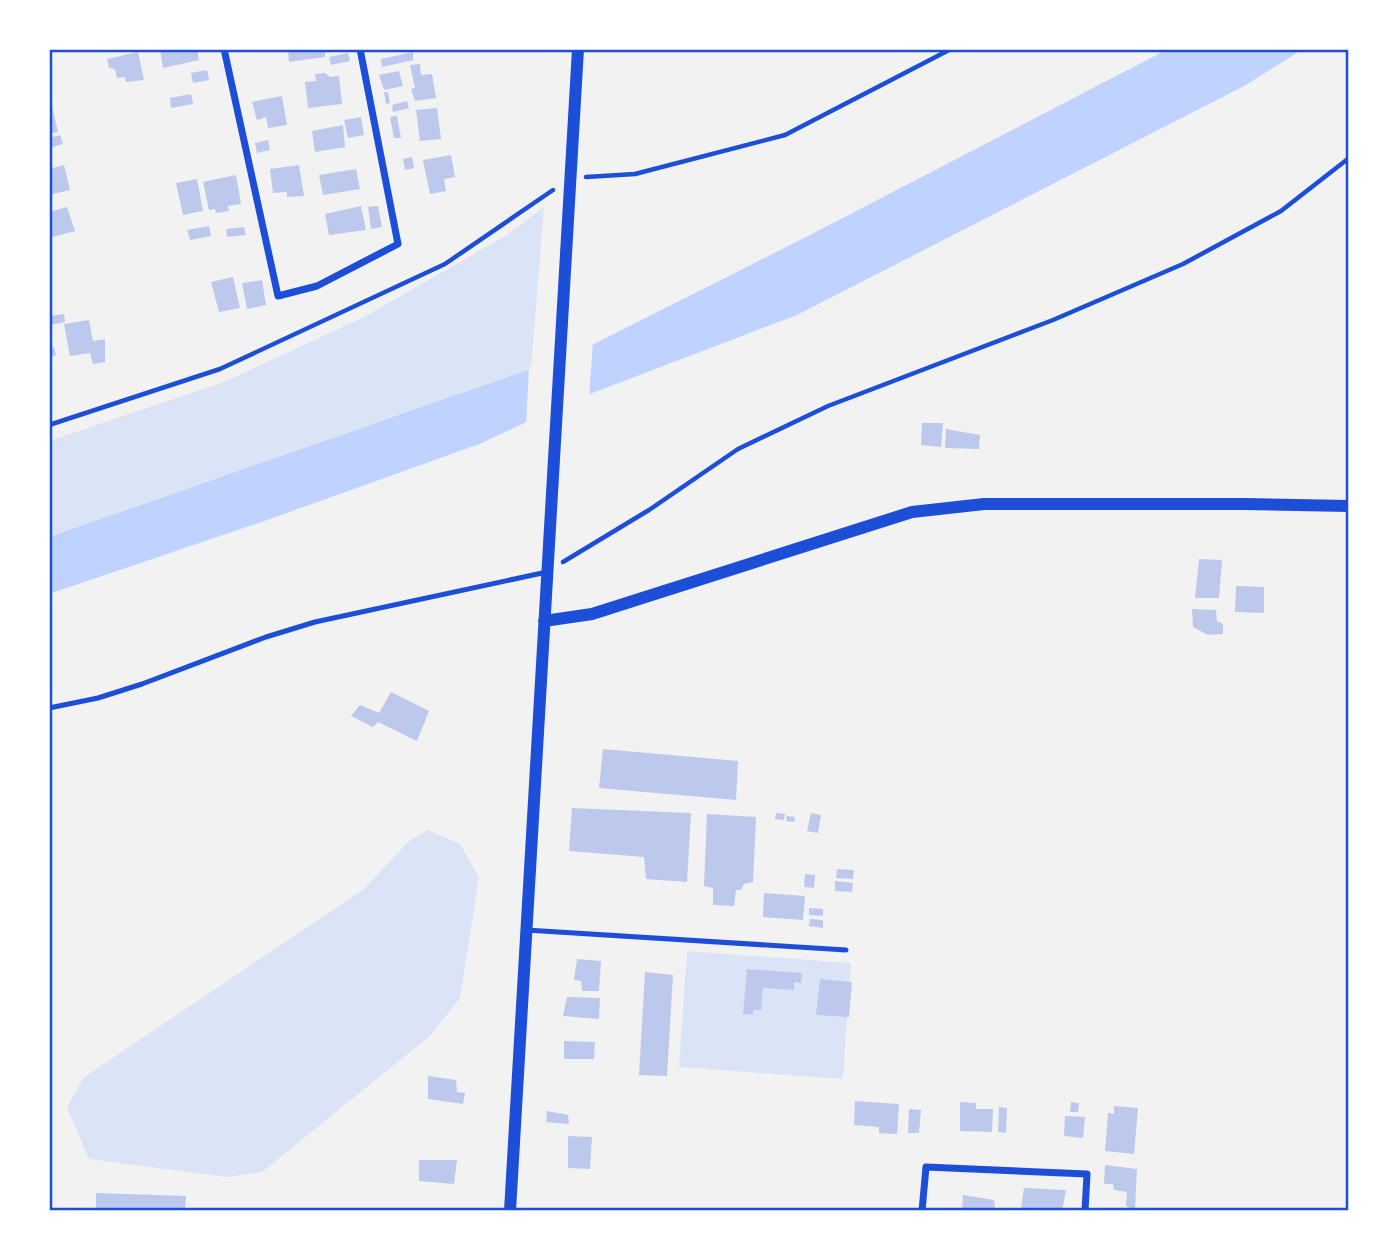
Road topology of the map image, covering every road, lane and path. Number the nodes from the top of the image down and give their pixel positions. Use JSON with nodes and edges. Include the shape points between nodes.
{"nodes":[{"id":1,"x":224,"y":49,"type":"edge"},
{"id":2,"x":360,"y":49,"type":"edge"},
{"id":3,"x":578,"y":49,"type":"edge"},
{"id":4,"x":951,"y":49,"type":"edge"},
{"id":5,"x":1349,"y":158,"type":"edge"},
{"id":6,"x":572,"y":179,"type":"junction"},
{"id":7,"x":49,"y":425,"type":"edge"},
{"id":8,"x":1349,"y":506,"type":"edge"},
{"id":9,"x":547,"y":572,"type":"junction"},
{"id":10,"x":544,"y":621,"type":"junction"},
{"id":11,"x":49,"y":708,"type":"edge"},
{"id":12,"x":526,"y":930,"type":"junction"},
{"id":13,"x":846,"y":950,"type":"dead end"},
{"id":14,"x":510,"y":1211,"type":"edge"},
{"id":15,"x":922,"y":1211,"type":"edge"},
{"id":16,"x":1085,"y":1211,"type":"edge"}],
"edges":[{"from":1,"to":2,"type":"street","via":[[278,296],[317,286],[398,244]]},
{"from":3,"to":6,"type":"street"},
{"from":4,"to":6,"type":"path","via":[[785,135],[635,174]]},
{"from":5,"to":9,"type":"path","via":[[1281,211],[1183,264],[1054,320],[828,406],[738,449]]},
{"from":6,"to":7,"type":"path","via":[[445,264],[220,369]]},
{"from":6,"to":9,"type":"street"},
{"from":8,"to":10,"type":"street","via":[[984,504],[912,512],[592,614]]},
{"from":9,"to":10,"type":"street"},
{"from":9,"to":11,"type":"lane","via":[[315,622],[142,684]]},
{"from":10,"to":12,"type":"street"},
{"from":12,"to":13,"type":"lane"},
{"from":12,"to":14,"type":"street"},
{"from":15,"to":16,"type":"street","via":[[926,1167],[1087,1174]]}]}
